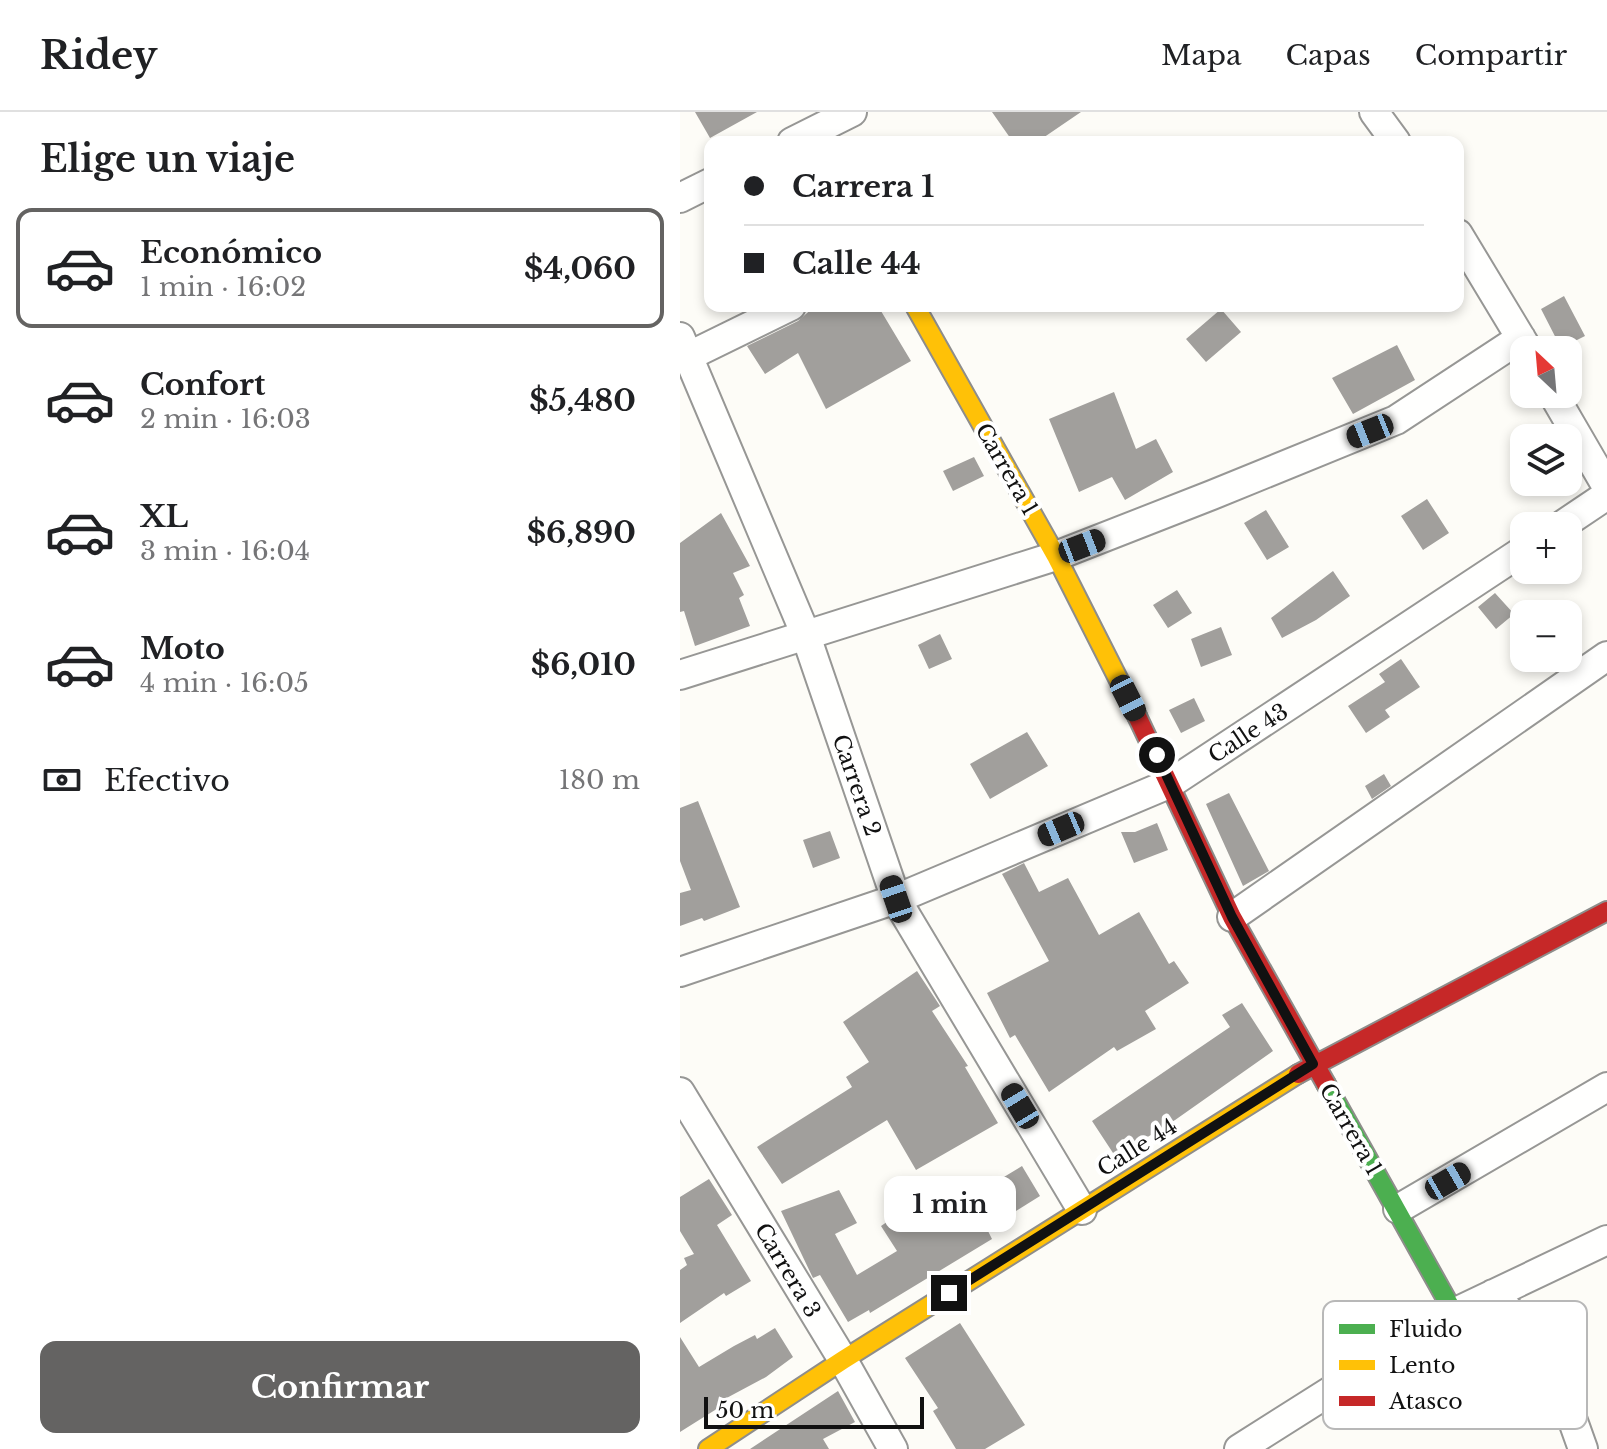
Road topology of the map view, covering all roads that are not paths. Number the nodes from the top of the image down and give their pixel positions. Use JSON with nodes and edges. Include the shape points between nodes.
{"nodes":[{"id":1,"x":852,"y":112,"type":"edge"},
{"id":2,"x":1374,"y":112,"type":"edge"},
{"id":3,"x":804,"y":132,"type":"edge"},
{"id":4,"x":1392,"y":136,"type":"edge"},
{"id":5,"x":704,"y":186,"type":"edge"},
{"id":6,"x":680,"y":198,"type":"edge"},
{"id":7,"x":1464,"y":244,"type":"edge"},
{"id":8,"x":775,"y":312,"type":"edge"},
{"id":9,"x":918,"y":312,"type":"edge"},
{"id":10,"x":1519,"y":336,"type":"edge"},
{"id":11,"x":685,"y":346,"type":"edge"},
{"id":12,"x":1510,"y":352,"type":"edge"},
{"id":13,"x":1561,"y":408,"type":"edge"},
{"id":14,"x":1607,"y":487,"type":"edge"},
{"id":15,"x":1607,"y":495,"type":"edge"},
{"id":16,"x":1582,"y":512,"type":"edge"},
{"id":17,"x":1056,"y":556,"type":"junction"},
{"id":18,"x":1510,"y":559,"type":"edge"},
{"id":19,"x":805,"y":633,"type":"junction"},
{"id":20,"x":1607,"y":656,"type":"edge"},
{"id":21,"x":680,"y":675,"type":"edge"},
{"id":22,"x":1171,"y":783,"type":"junction"},
{"id":23,"x":896,"y":899,"type":"junction"},
{"id":24,"x":1607,"y":911,"type":"edge"},
{"id":25,"x":1232,"y":917,"type":"junction"},
{"id":26,"x":680,"y":972,"type":"edge"},
{"id":27,"x":1313,"y":1064,"type":"junction"},
{"id":28,"x":1607,"y":1087,"type":"edge"},
{"id":29,"x":680,"y":1092,"type":"edge"},
{"id":30,"x":1398,"y":1209,"type":"junction"},
{"id":31,"x":1082,"y":1210,"type":"junction"},
{"id":32,"x":1607,"y":1240,"type":"edge"},
{"id":33,"x":1493,"y":1294,"type":"junction"},
{"id":34,"x":1448,"y":1301,"type":"edge"},
{"id":35,"x":1479,"y":1301,"type":"edge"},
{"id":36,"x":1500,"y":1301,"type":"edge"},
{"id":37,"x":843,"y":1360,"type":"junction"},
{"id":38,"x":1323,"y":1396,"type":"edge"},
{"id":39,"x":1576,"y":1429,"type":"edge"},
{"id":40,"x":708,"y":1449,"type":"edge"},
{"id":41,"x":893,"y":1449,"type":"edge"},
{"id":42,"x":1239,"y":1449,"type":"edge"},
{"id":43,"x":1583,"y":1449,"type":"edge"}],
"edges":[{"from":1,"to":3,"type":"street"},
{"from":2,"to":4,"type":"street"},
{"from":5,"to":6,"type":"street"},
{"from":7,"to":10,"type":"street"},
{"from":8,"to":11,"type":"street"},
{"from":9,"to":17,"type":"street","name":"Carrera 1"},
{"from":11,"to":19,"type":"street","name":"Carrera 2"},
{"from":12,"to":17,"type":"street","via":[[1396,420]]},
{"from":13,"to":14,"type":"street"},
{"from":15,"to":16,"type":"street"},
{"from":17,"to":19,"type":"street"},
{"from":17,"to":22,"type":"street","name":"Carrera 1"},
{"from":18,"to":22,"type":"street","name":"Calle 43"},
{"from":19,"to":21,"type":"street"},
{"from":19,"to":23,"type":"street","name":"Carrera 2"},
{"from":20,"to":25,"type":"street"},
{"from":22,"to":23,"type":"street","name":"Calle 43"},
{"from":22,"to":25,"type":"street","name":"Carrera 1"},
{"from":23,"to":26,"type":"street","name":"Calle 43"},
{"from":23,"to":31,"type":"street","name":"Carrera 2"},
{"from":24,"to":27,"type":"street","name":"Calle 44"},
{"from":25,"to":27,"type":"street","name":"Carrera 1"},
{"from":27,"to":30,"type":"street","name":"Carrera 1"},
{"from":27,"to":31,"type":"street","name":"Calle 44"},
{"from":28,"to":30,"type":"street"},
{"from":29,"to":37,"type":"street","name":"Carrera 3"},
{"from":30,"to":34,"type":"street","name":"Carrera 1"},
{"from":31,"to":37,"type":"street","name":"Calle 44"},
{"from":32,"to":33,"type":"street"},
{"from":33,"to":35,"type":"street"},
{"from":33,"to":36,"type":"street"},
{"from":37,"to":40,"type":"street","name":"Calle 44"},
{"from":37,"to":41,"type":"street","name":"Carrera 3"},
{"from":38,"to":42,"type":"street"},
{"from":39,"to":43,"type":"street"}]}
